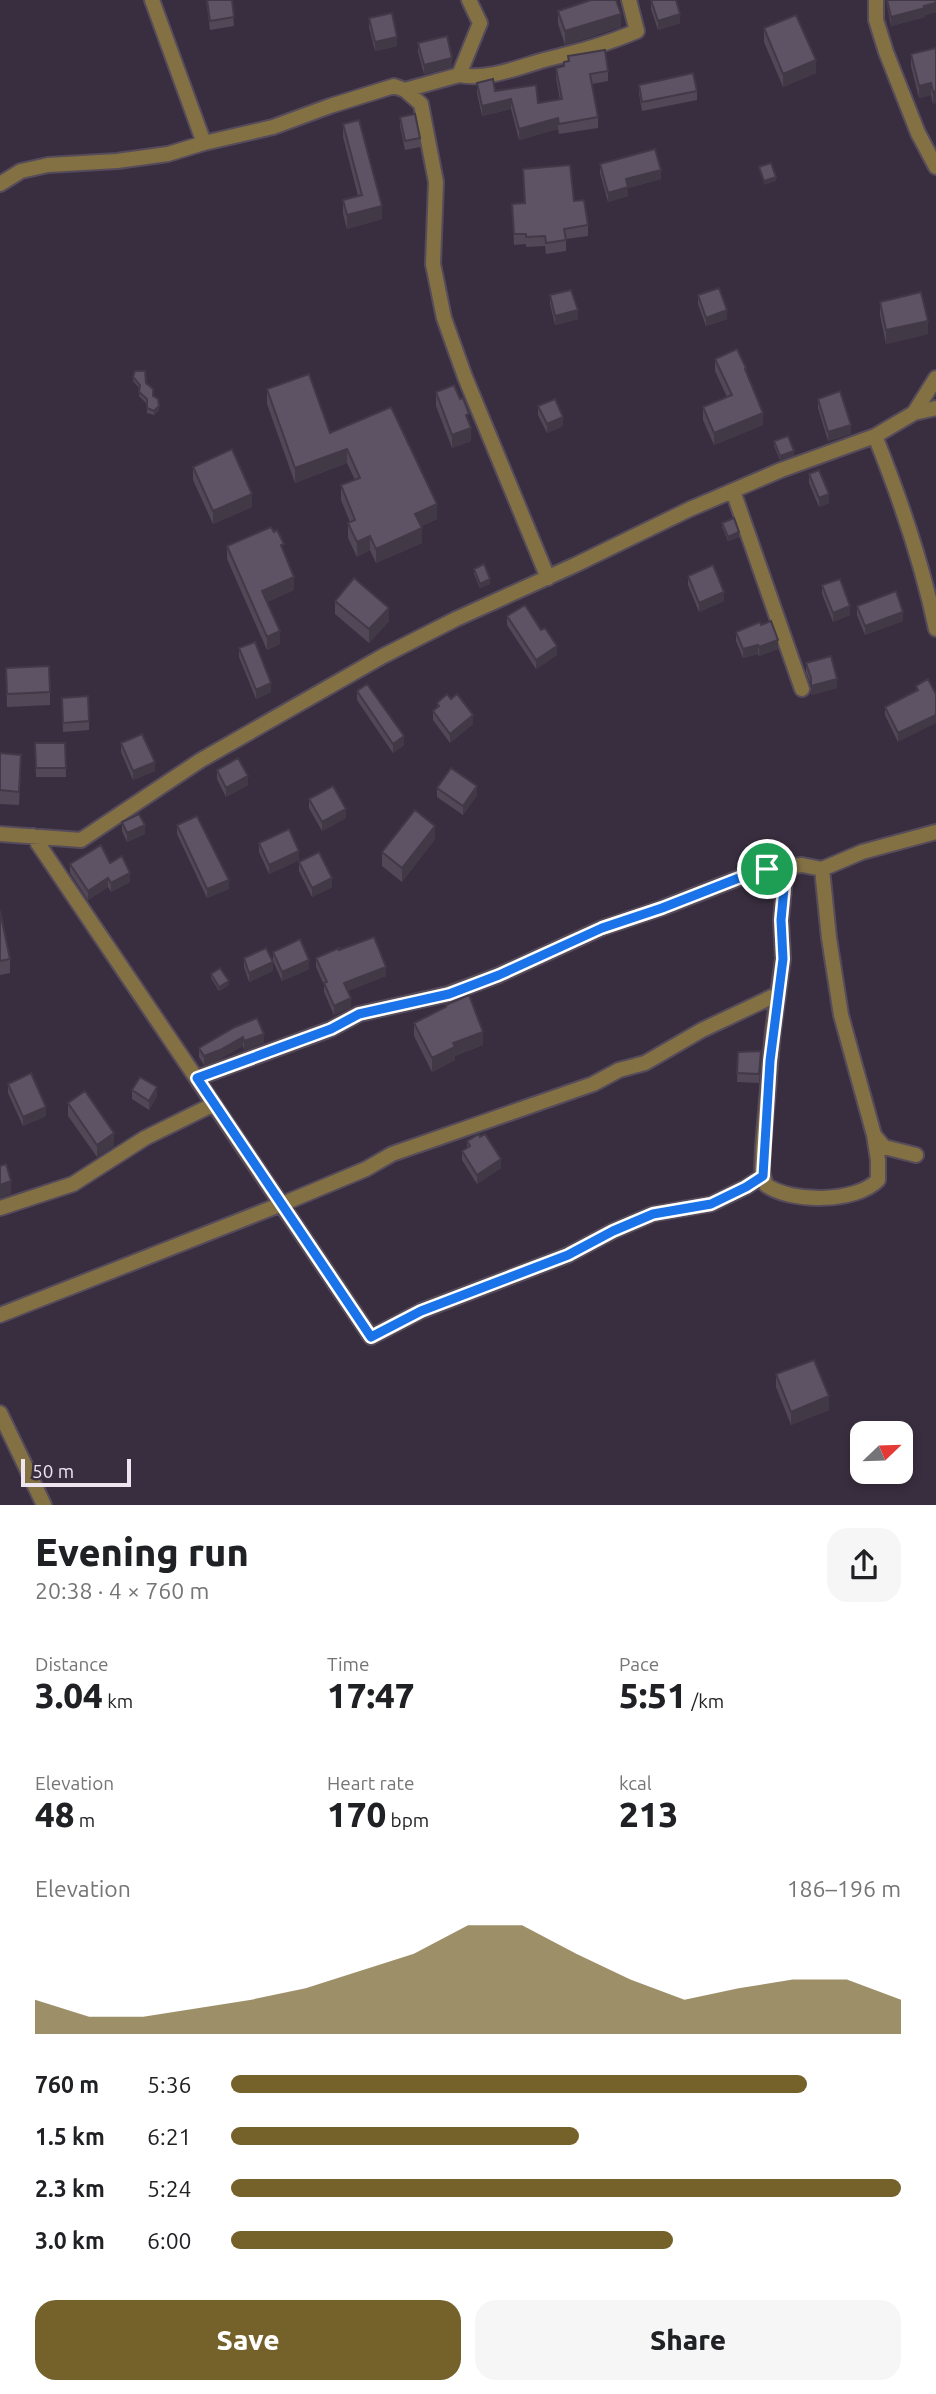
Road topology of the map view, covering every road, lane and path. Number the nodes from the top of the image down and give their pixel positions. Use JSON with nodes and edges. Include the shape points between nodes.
{"nodes":[{"id":1,"x":152,"y":0,"type":"edge"},
{"id":2,"x":469,"y":0,"type":"edge"},
{"id":3,"x":629,"y":0,"type":"edge"},
{"id":4,"x":876,"y":0,"type":"edge"},
{"id":5,"x":459,"y":75,"type":"junction"},
{"id":6,"x":405,"y":90,"type":"junction"},
{"id":7,"x":204,"y":143,"type":"junction"},
{"id":8,"x":936,"y":167,"type":"edge"},
{"id":9,"x":0,"y":184,"type":"edge"},
{"id":10,"x":936,"y":378,"type":"edge"},
{"id":11,"x":936,"y":408,"type":"edge"},
{"id":12,"x":914,"y":413,"type":"junction"},
{"id":13,"x":875,"y":436,"type":"junction"},
{"id":14,"x":733,"y":491,"type":"junction"},
{"id":15,"x":548,"y":578,"type":"junction"},
{"id":16,"x":936,"y":629,"type":"edge"},
{"id":17,"x":802,"y":689,"type":"dead end"},
{"id":18,"x":936,"y":832,"type":"edge"},
{"id":19,"x":0,"y":834,"type":"edge"},
{"id":20,"x":33,"y":836,"type":"junction"},
{"id":21,"x":786,"y":867,"type":"junction"},
{"id":22,"x":822,"y":869,"type":"junction"},
{"id":23,"x":778,"y":994,"type":"junction"},
{"id":24,"x":197,"y":1078,"type":"junction"},
{"id":25,"x":214,"y":1104,"type":"junction"},
{"id":26,"x":874,"y":1135,"type":"junction"},
{"id":27,"x":916,"y":1155,"type":"dead end"},
{"id":28,"x":763,"y":1176,"type":"junction"},
{"id":29,"x":282,"y":1204,"type":"junction"},
{"id":30,"x":0,"y":1208,"type":"edge"},
{"id":31,"x":0,"y":1315,"type":"edge"},
{"id":32,"x":0,"y":1413,"type":"edge"},
{"id":33,"x":44,"y":1505,"type":"edge"}],
"edges":[{"from":1,"to":7,"type":"street"},
{"from":2,"to":5,"type":"street","via":[[480,23]]},
{"from":3,"to":5,"type":"street","via":[[638,31],[497,74]]},
{"from":4,"to":8,"type":"street","via":[[876,20],[886,52]]},
{"from":5,"to":6,"type":"street"},
{"from":6,"to":7,"type":"street","via":[[394,86],[273,127]]},
{"from":6,"to":15,"type":"street","via":[[421,104],[436,182],[433,264],[444,318]]},
{"from":7,"to":9,"type":"street","via":[[117,162],[48,165],[21,171]]},
{"from":10,"to":12,"type":"street"},
{"from":11,"to":12,"type":"street"},
{"from":12,"to":13,"type":"street"},
{"from":13,"to":14,"type":"street"},
{"from":13,"to":16,"type":"street","via":[[929,595]]},
{"from":14,"to":15,"type":"street"},
{"from":14,"to":17,"type":"street"},
{"from":15,"to":20,"type":"street","via":[[383,656],[201,760],[81,841]]},
{"from":18,"to":22,"type":"street","via":[[862,852]]},
{"from":19,"to":20,"type":"street"},
{"from":20,"to":24,"type":"street"},
{"from":21,"to":22,"type":"street"},
{"from":21,"to":23,"type":"street"},
{"from":21,"to":24,"type":"street","via":[[744,876],[602,928],[449,994],[359,1014],[331,1029]]},
{"from":22,"to":26,"type":"street","via":[[841,1015]]},
{"from":23,"to":28,"type":"street"},
{"from":23,"to":29,"type":"street","via":[[645,1063],[392,1154]]},
{"from":24,"to":25,"type":"street"},
{"from":25,"to":29,"type":"street"},
{"from":25,"to":30,"type":"street","via":[[145,1138],[73,1184]]},
{"from":26,"to":27,"type":"street","via":[[884,1147]]},
{"from":26,"to":28,"type":"street","via":[[878,1180],[857,1193],[834,1197],[777,1194],[765,1185]]},
{"from":28,"to":29,"type":"street","via":[[711,1204],[653,1214],[568,1255],[421,1311],[371,1337]]},
{"from":29,"to":31,"type":"street"},
{"from":32,"to":33,"type":"street"}]}
